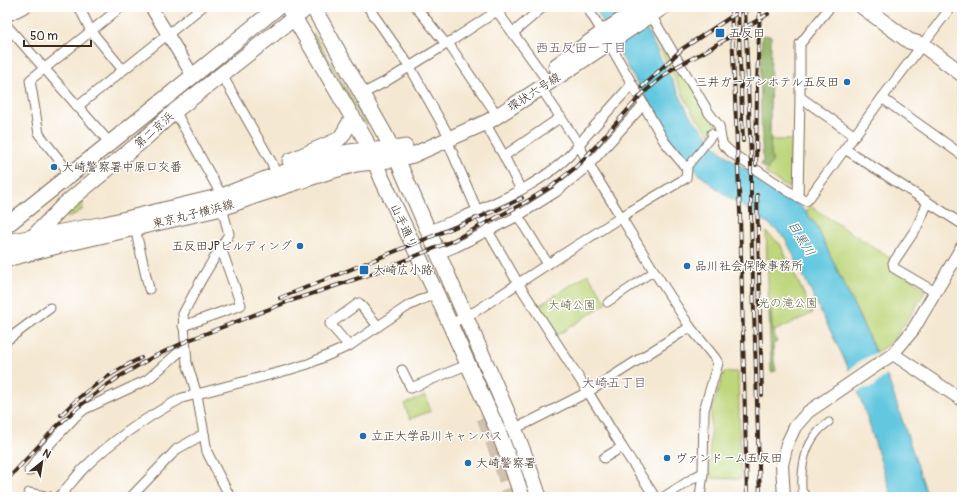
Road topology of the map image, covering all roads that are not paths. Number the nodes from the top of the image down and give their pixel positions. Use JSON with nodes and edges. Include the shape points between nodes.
{"nodes":[{"id":1,"x":27,"y":7,"type":"edge"},
{"id":2,"x":79,"y":7,"type":"edge"},
{"id":3,"x":121,"y":7,"type":"edge"},
{"id":4,"x":151,"y":7,"type":"edge"},
{"id":5,"x":202,"y":7,"type":"edge"},
{"id":6,"x":278,"y":7,"type":"edge"},
{"id":7,"x":308,"y":7,"type":"edge"},
{"id":8,"x":313,"y":7,"type":"edge"},
{"id":9,"x":368,"y":7,"type":"edge"},
{"id":10,"x":416,"y":7,"type":"edge"},
{"id":11,"x":543,"y":7,"type":"edge"},
{"id":12,"x":587,"y":7,"type":"edge"},
{"id":13,"x":830,"y":7,"type":"edge"},
{"id":14,"x":863,"y":7,"type":"edge"},
{"id":15,"x":880,"y":7,"type":"edge"},
{"id":16,"x":951,"y":7,"type":"edge"},
{"id":17,"x":495,"y":9,"type":"edge"},
{"id":18,"x":649,"y":11,"type":"edge"},
{"id":19,"x":291,"y":12,"type":"edge"},
{"id":20,"x":7,"y":17,"type":"edge"},
{"id":21,"x":7,"y":26,"type":"edge"},
{"id":22,"x":92,"y":31,"type":"junction"},
{"id":23,"x":513,"y":33,"type":"junction"},
{"id":24,"x":168,"y":34,"type":"junction"},
{"id":25,"x":607,"y":37,"type":"junction"},
{"id":26,"x":447,"y":44,"type":"junction"},
{"id":27,"x":922,"y":45,"type":"junction"},
{"id":28,"x":410,"y":66,"type":"junction"},
{"id":29,"x":45,"y":68,"type":"junction"},
{"id":30,"x":123,"y":70,"type":"junction"},
{"id":31,"x":962,"y":74,"type":"edge"},
{"id":32,"x":222,"y":75,"type":"junction"},
{"id":33,"x":193,"y":76,"type":"junction"},
{"id":34,"x":544,"y":82,"type":"junction"},
{"id":35,"x":632,"y":84,"type":"junction"},
{"id":36,"x":362,"y":94,"type":"junction"},
{"id":37,"x":800,"y":97,"type":"junction"},
{"id":38,"x":882,"y":98,"type":"junction"},
{"id":39,"x":644,"y":105,"type":"junction"},
{"id":40,"x":77,"y":107,"type":"junction"},
{"id":41,"x":493,"y":109,"type":"junction"},
{"id":42,"x":175,"y":111,"type":"junction"},
{"id":43,"x":353,"y":117,"type":"junction"},
{"id":44,"x":561,"y":117,"type":"junction"},
{"id":45,"x":485,"y":124,"type":"junction"},
{"id":46,"x":711,"y":133,"type":"dead end"},
{"id":47,"x":447,"y":136,"type":"junction"},
{"id":48,"x":855,"y":136,"type":"junction"},
{"id":49,"x":110,"y":143,"type":"junction"},
{"id":50,"x":579,"y":145,"type":"junction"},
{"id":51,"x":846,"y":149,"type":"junction"},
{"id":52,"x":394,"y":155,"type":"junction"},
{"id":53,"x":962,"y":155,"type":"edge"},
{"id":54,"x":373,"y":156,"type":"junction"},
{"id":55,"x":504,"y":156,"type":"junction"},
{"id":56,"x":589,"y":165,"type":"junction"},
{"id":57,"x":689,"y":165,"type":"dead end"},
{"id":58,"x":71,"y":175,"type":"junction"},
{"id":59,"x":276,"y":175,"type":"junction"},
{"id":60,"x":82,"y":190,"type":"junction"},
{"id":61,"x":521,"y":190,"type":"junction"},
{"id":62,"x":511,"y":195,"type":"junction"},
{"id":63,"x":798,"y":197,"type":"junction"},
{"id":64,"x":222,"y":202,"type":"junction"},
{"id":65,"x":928,"y":202,"type":"junction"},
{"id":66,"x":477,"y":210,"type":"junction"},
{"id":67,"x":518,"y":216,"type":"junction"},
{"id":68,"x":621,"y":217,"type":"junction"},
{"id":69,"x":962,"y":224,"type":"edge"},
{"id":70,"x":7,"y":225,"type":"edge"},
{"id":71,"x":135,"y":228,"type":"junction"},
{"id":72,"x":72,"y":229,"type":"junction"},
{"id":73,"x":428,"y":230,"type":"junction"},
{"id":74,"x":488,"y":231,"type":"junction"},
{"id":75,"x":34,"y":236,"type":"junction"},
{"id":76,"x":7,"y":242,"type":"edge"},
{"id":77,"x":962,"y":247,"type":"edge"},
{"id":78,"x":221,"y":248,"type":"junction"},
{"id":79,"x":439,"y":254,"type":"junction"},
{"id":80,"x":8,"y":259,"type":"edge"},
{"id":81,"x":548,"y":264,"type":"junction"},
{"id":82,"x":654,"y":271,"type":"junction"},
{"id":83,"x":518,"y":283,"type":"junction"},
{"id":84,"x":149,"y":289,"type":"dead end"},
{"id":85,"x":935,"y":292,"type":"junction"},
{"id":86,"x":436,"y":293,"type":"junction"},
{"id":87,"x":607,"y":303,"type":"dead end"},
{"id":88,"x":50,"y":308,"type":"dead end"},
{"id":89,"x":466,"y":317,"type":"junction"},
{"id":90,"x":450,"y":324,"type":"junction"},
{"id":91,"x":183,"y":326,"type":"junction"},
{"id":92,"x":378,"y":326,"type":"junction"},
{"id":93,"x":690,"y":327,"type":"junction"},
{"id":94,"x":8,"y":336,"type":"edge"},
{"id":95,"x":349,"y":346,"type":"junction"},
{"id":96,"x":186,"y":349,"type":"junction"},
{"id":97,"x":893,"y":354,"type":"junction"},
{"id":98,"x":469,"y":364,"type":"junction"},
{"id":99,"x":402,"y":370,"type":"dead end"},
{"id":100,"x":588,"y":392,"type":"junction"},
{"id":101,"x":197,"y":395,"type":"junction"},
{"id":102,"x":962,"y":400,"type":"edge"},
{"id":103,"x":829,"y":422,"type":"dead end"},
{"id":104,"x":514,"y":428,"type":"junction"},
{"id":105,"x":204,"y":434,"type":"junction"},
{"id":106,"x":622,"y":447,"type":"junction"},
{"id":107,"x":604,"y":458,"type":"dead end"},
{"id":108,"x":28,"y":471,"type":"dead end"},
{"id":109,"x":702,"y":473,"type":"junction"},
{"id":110,"x":537,"y":492,"type":"edge"},
{"id":111,"x":517,"y":496,"type":"edge"},
{"id":112,"x":28,"y":497,"type":"edge"},
{"id":113,"x":50,"y":497,"type":"edge"},
{"id":114,"x":59,"y":497,"type":"edge"},
{"id":115,"x":131,"y":497,"type":"edge"},
{"id":116,"x":230,"y":497,"type":"edge"},
{"id":117,"x":655,"y":497,"type":"edge"},
{"id":118,"x":664,"y":497,"type":"edge"},
{"id":119,"x":700,"y":497,"type":"edge"},
{"id":120,"x":784,"y":497,"type":"edge"},
{"id":121,"x":808,"y":497,"type":"edge"}],
"edges":[{"from":1,"to":20,"type":"street"},
{"from":2,"to":22,"type":"street"},
{"from":3,"to":22,"type":"street"},
{"from":4,"to":24,"type":"street"},
{"from":5,"to":24,"type":"street"},
{"from":6,"to":33,"type":"main road","name":"第二京浜"},
{"from":7,"to":19,"type":"main road","name":"第二京浜"},
{"from":8,"to":36,"type":"main road","name":"山手通り"},
{"from":9,"to":28,"type":"street"},
{"from":10,"to":26,"type":"street"},
{"from":11,"to":23,"type":"street"},
{"from":12,"to":25,"type":"street"},
{"from":13,"to":37,"type":"street","via":[[800,44]]},
{"from":14,"to":27,"type":"main road","via":[[909,41]]},
{"from":15,"to":27,"type":"main road","via":[[915,33]]},
{"from":16,"to":27,"type":"street"},
{"from":17,"to":23,"type":"street"},
{"from":17,"to":26,"type":"street"},
{"from":18,"to":25,"type":"main road","name":"環状六号線"},
{"from":18,"to":63,"type":"street","via":[[719,126],[723,145]]},
{"from":19,"to":32,"type":"main road","name":"第二京浜"},
{"from":19,"to":43,"type":"main road","name":"山手通り"},
{"from":21,"to":29,"type":"street"},
{"from":22,"to":29,"type":"street"},
{"from":22,"to":30,"type":"street"},
{"from":23,"to":34,"type":"street"},
{"from":24,"to":30,"type":"street"},
{"from":24,"to":33,"type":"street"},
{"from":25,"to":34,"type":"main road","name":"環状六号線"},
{"from":25,"to":35,"type":"street"},
{"from":26,"to":28,"type":"street"},
{"from":26,"to":41,"type":"street"},
{"from":27,"to":31,"type":"main road"},
{"from":27,"to":38,"type":"street"},
{"from":28,"to":36,"type":"street"},
{"from":28,"to":47,"type":"street"},
{"from":29,"to":40,"type":"street"},
{"from":29,"to":58,"type":"street","via":[[30,80],[39,134]]},
{"from":30,"to":40,"type":"street"},
{"from":32,"to":42,"type":"main road","name":"第二京浜"},
{"from":32,"to":59,"type":"street","via":[[272,163]]},
{"from":33,"to":49,"type":"main road","name":"第二京浜"},
{"from":34,"to":41,"type":"main road","name":"環状六号線"},
{"from":34,"to":44,"type":"street"},
{"from":34,"to":45,"type":"main road","name":"環状六号線"},
{"from":35,"to":39,"type":"street"},
{"from":35,"to":50,"type":"street"},
{"from":36,"to":52,"type":"main road","name":"山手通り"},
{"from":37,"to":48,"type":"street"},
{"from":37,"to":63,"type":"street"},
{"from":38,"to":48,"type":"street"},
{"from":38,"to":53,"type":"street"},
{"from":39,"to":56,"type":"street"},
{"from":39,"to":68,"type":"street","via":[[664,141],[687,168],[686,178]]},
{"from":40,"to":49,"type":"street"},
{"from":41,"to":47,"type":"main road","name":"環状六号線"},
{"from":42,"to":60,"type":"main road","name":"第二京浜","via":[[144,140]]},
{"from":42,"to":64,"type":"street"},
{"from":43,"to":54,"type":"main road","name":"山手通り"},
{"from":43,"to":59,"type":"main road","via":[[342,136],[336,141],[279,166]]},
{"from":44,"to":50,"type":"street"},
{"from":44,"to":55,"type":"street"},
{"from":45,"to":47,"type":"main road","name":"環状六号線"},
{"from":45,"to":55,"type":"street"},
{"from":46,"to":57,"type":"street","via":[[713,135]]},
{"from":47,"to":52,"type":"main road","name":"環状六号線","via":[[413,156]]},
{"from":47,"to":66,"type":"street"},
{"from":48,"to":51,"type":"street"},
{"from":49,"to":58,"type":"main road","name":"第二京浜"},
{"from":50,"to":56,"type":"street"},
{"from":50,"to":61,"type":"street","via":[[551,171]]},
{"from":51,"to":63,"type":"street","via":[[809,198],[806,201]]},
{"from":51,"to":65,"type":"street"},
{"from":52,"to":54,"type":"main road","name":"東京丸子横浜線"},
{"from":52,"to":73,"type":"main road","name":"山手通り"},
{"from":54,"to":59,"type":"main road","name":"東京丸子横浜線","via":[[342,153]]},
{"from":54,"to":64,"type":"main road","name":"東京丸子横浜線","via":[[356,164],[252,197]]},
{"from":54,"to":86,"type":"main road","name":"山手通り"},
{"from":55,"to":61,"type":"street"},
{"from":56,"to":67,"type":"street","via":[[556,192]]},
{"from":56,"to":68,"type":"street"},
{"from":58,"to":70,"type":"main road","name":"第二京浜"},
{"from":59,"to":64,"type":"main road","name":"東京丸子横浜線"},
{"from":60,"to":72,"type":"main road","via":[[58,219],[60,226]]},
{"from":60,"to":75,"type":"main road","name":"第二京浜"},
{"from":61,"to":62,"type":"street"},
{"from":62,"to":66,"type":"street"},
{"from":62,"to":67,"type":"street"},
{"from":64,"to":71,"type":"main road","name":"東京丸子横浜線"},
{"from":64,"to":72,"type":"main road","name":"東京丸子横浜線"},
{"from":64,"to":78,"type":"street","via":[[229,234]]},
{"from":65,"to":69,"type":"street"},
{"from":65,"to":85,"type":"street","via":[[917,227],[893,263],[894,268]]},
{"from":66,"to":73,"type":"street"},
{"from":66,"to":74,"type":"street"},
{"from":67,"to":74,"type":"street"},
{"from":67,"to":81,"type":"street"},
{"from":68,"to":81,"type":"street"},
{"from":68,"to":82,"type":"street"},
{"from":71,"to":80,"type":"main road","name":"東京丸子横浜線"},
{"from":71,"to":84,"type":"street"},
{"from":72,"to":75,"type":"main road","name":"東京丸子横浜線"},
{"from":73,"to":79,"type":"main road","name":"山手通り"},
{"from":74,"to":79,"type":"street"},
{"from":74,"to":83,"type":"street"},
{"from":75,"to":76,"type":"main road","name":"東京丸子横浜線"},
{"from":75,"to":80,"type":"main road","name":"第二京浜"},
{"from":77,"to":85,"type":"street"},
{"from":78,"to":91,"type":"street","via":[[183,314]]},
{"from":78,"to":91,"type":"street","via":[[241,305]]},
{"from":79,"to":89,"type":"main road","name":"山手通り"},
{"from":81,"to":83,"type":"street"},
{"from":82,"to":87,"type":"street"},
{"from":82,"to":93,"type":"street"},
{"from":83,"to":89,"type":"street"},
{"from":83,"to":100,"type":"street"},
{"from":85,"to":97,"type":"street","via":[[913,330]]},
{"from":86,"to":90,"type":"main road","name":"山手通り"},
{"from":86,"to":92,"type":"street","via":[[408,306]]},
{"from":88,"to":94,"type":"street"},
{"from":89,"to":90,"type":"street"},
{"from":89,"to":104,"type":"main road","name":"山手通り"},
{"from":90,"to":98,"type":"main road","name":"山手通り"},
{"from":91,"to":96,"type":"street"},
{"from":92,"to":95,"type":"street"},
{"from":92,"to":95,"type":"street","via":[[359,304],[330,324]]},
{"from":93,"to":100,"type":"street"},
{"from":93,"to":109,"type":"street","via":[[718,363],[704,410]]},
{"from":95,"to":101,"type":"street","via":[[308,364]]},
{"from":96,"to":101,"type":"street","via":[[187,363]]},
{"from":96,"to":108,"type":"street","via":[[147,380],[80,412]]},
{"from":97,"to":102,"type":"street"},
{"from":97,"to":120,"type":"street","via":[[808,412],[796,427],[787,444],[782,465]]},
{"from":98,"to":99,"type":"street","via":[[411,388]]},
{"from":98,"to":111,"type":"main road","name":"山手通り","via":[[507,452]]},
{"from":100,"to":104,"type":"street"},
{"from":100,"to":106,"type":"street"},
{"from":101,"to":105,"type":"street"},
{"from":101,"to":114,"type":"street","via":[[182,398],[150,416],[112,443],[83,469]]},
{"from":103,"to":121,"type":"street","via":[[817,433],[804,458],[802,491]]},
{"from":104,"to":110,"type":"main road","name":"山手通り"},
{"from":105,"to":115,"type":"street","via":[[177,449]]},
{"from":105,"to":116,"type":"street","via":[[207,452]]},
{"from":106,"to":107,"type":"street"},
{"from":106,"to":117,"type":"street"},
{"from":109,"to":118,"type":"street"},
{"from":109,"to":119,"type":"street"},
{"from":110,"to":111,"type":"street"},
{"from":112,"to":113,"type":"street","via":[[30,493]]}]}
